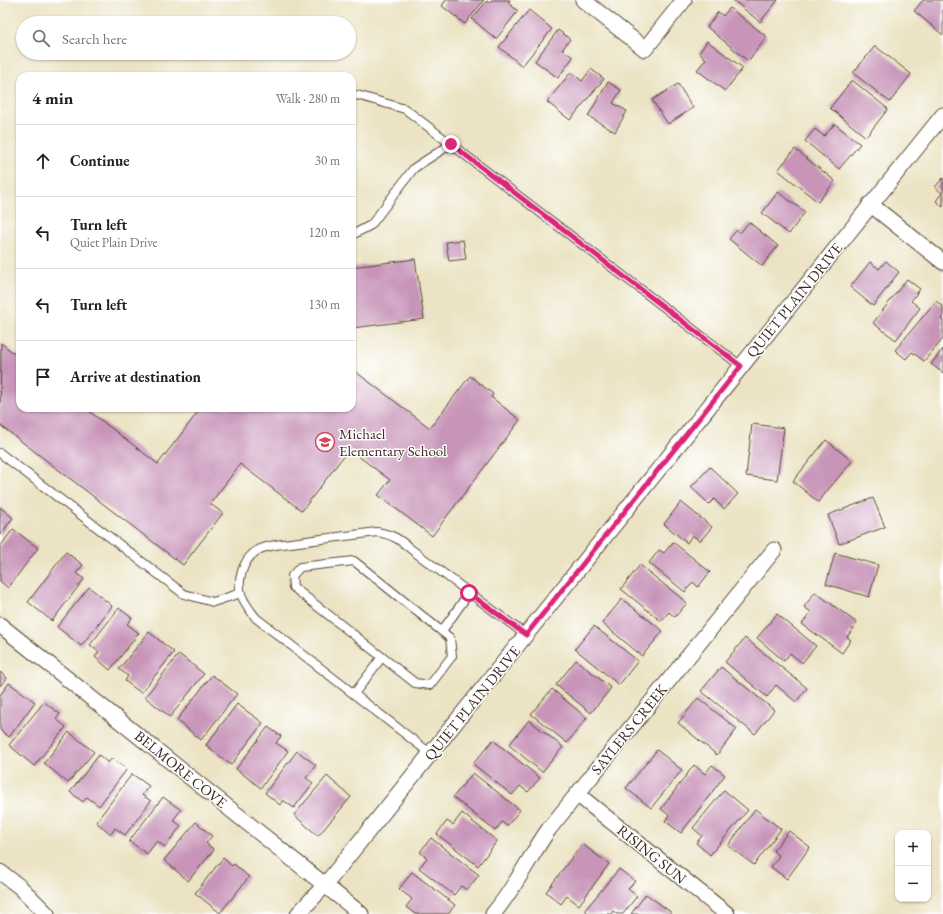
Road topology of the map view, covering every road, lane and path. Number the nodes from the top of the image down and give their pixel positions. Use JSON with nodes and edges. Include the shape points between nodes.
{"nodes":[{"id":1,"x":583,"y":0,"type":"edge"},
{"id":2,"x":684,"y":0,"type":"edge"},
{"id":3,"x":356,"y":95,"type":"edge"},
{"id":4,"x":943,"y":115,"type":"edge"},
{"id":5,"x":451,"y":144,"type":"junction"},
{"id":6,"x":870,"y":204,"type":"junction"},
{"id":7,"x":356,"y":233,"type":"edge"},
{"id":8,"x":943,"y":262,"type":"edge"},
{"id":9,"x":741,"y":366,"type":"junction"},
{"id":10,"x":0,"y":453,"type":"edge"},
{"id":11,"x":774,"y":550,"type":"dead end"},
{"id":12,"x":241,"y":593,"type":"junction"},
{"id":13,"x":469,"y":593,"type":"junction"},
{"id":14,"x":0,"y":625,"type":"edge"},
{"id":15,"x":442,"y":631,"type":"junction"},
{"id":16,"x":526,"y":635,"type":"junction"},
{"id":17,"x":382,"y":657,"type":"junction"},
{"id":18,"x":354,"y":694,"type":"junction"},
{"id":19,"x":431,"y":754,"type":"junction"},
{"id":20,"x":576,"y":794,"type":"junction"},
{"id":21,"x":0,"y":872,"type":"edge"},
{"id":22,"x":326,"y":885,"type":"junction"},
{"id":23,"x":47,"y":914,"type":"edge"},
{"id":24,"x":298,"y":914,"type":"edge"},
{"id":25,"x":361,"y":914,"type":"edge"},
{"id":26,"x":494,"y":914,"type":"edge"},
{"id":27,"x":727,"y":914,"type":"edge"}],
"edges":[{"from":1,"to":2,"type":"street","via":[[645,49]]},
{"from":3,"to":5,"type":"lane","via":[[405,109]]},
{"from":4,"to":6,"type":"street","name":"QUIET PLAIN DRIVE"},
{"from":5,"to":7,"type":"lane","via":[[414,168],[371,226]]},
{"from":5,"to":9,"type":"lane"},
{"from":6,"to":8,"type":"street"},
{"from":6,"to":9,"type":"street","name":"QUIET PLAIN DRIVE"},
{"from":9,"to":16,"type":"street","name":"QUIET PLAIN DRIVE"},
{"from":10,"to":12,"type":"lane","via":[[184,594],[212,602]]},
{"from":11,"to":20,"type":"street","name":"SAYLERS CREEK"},
{"from":12,"to":13,"type":"lane","via":[[242,571],[254,553],[262,548],[377,532],[397,538]]},
{"from":12,"to":18,"type":"lane","via":[[246,606],[256,618]]},
{"from":13,"to":15,"type":"lane"},
{"from":13,"to":16,"type":"lane"},
{"from":14,"to":22,"type":"street","name":"BELMORE COVE"},
{"from":15,"to":17,"type":"lane","via":[[450,638],[452,656],[430,685],[415,682]]},
{"from":15,"to":17,"type":"lane","via":[[354,561],[300,567],[292,576],[293,587]]},
{"from":16,"to":19,"type":"street","name":"QUIET PLAIN DRIVE"},
{"from":17,"to":18,"type":"lane"},
{"from":18,"to":19,"type":"lane"},
{"from":19,"to":22,"type":"street","name":"QUIET PLAIN DRIVE"},
{"from":20,"to":26,"type":"street","name":"SAYLERS CREEK","via":[[549,828]]},
{"from":20,"to":27,"type":"street","name":"RISING SUN"},
{"from":21,"to":23,"type":"street"},
{"from":22,"to":24,"type":"street","name":"QUIET PLAIN DRIVE"},
{"from":22,"to":25,"type":"street","name":"BELMORE COVE"}]}
